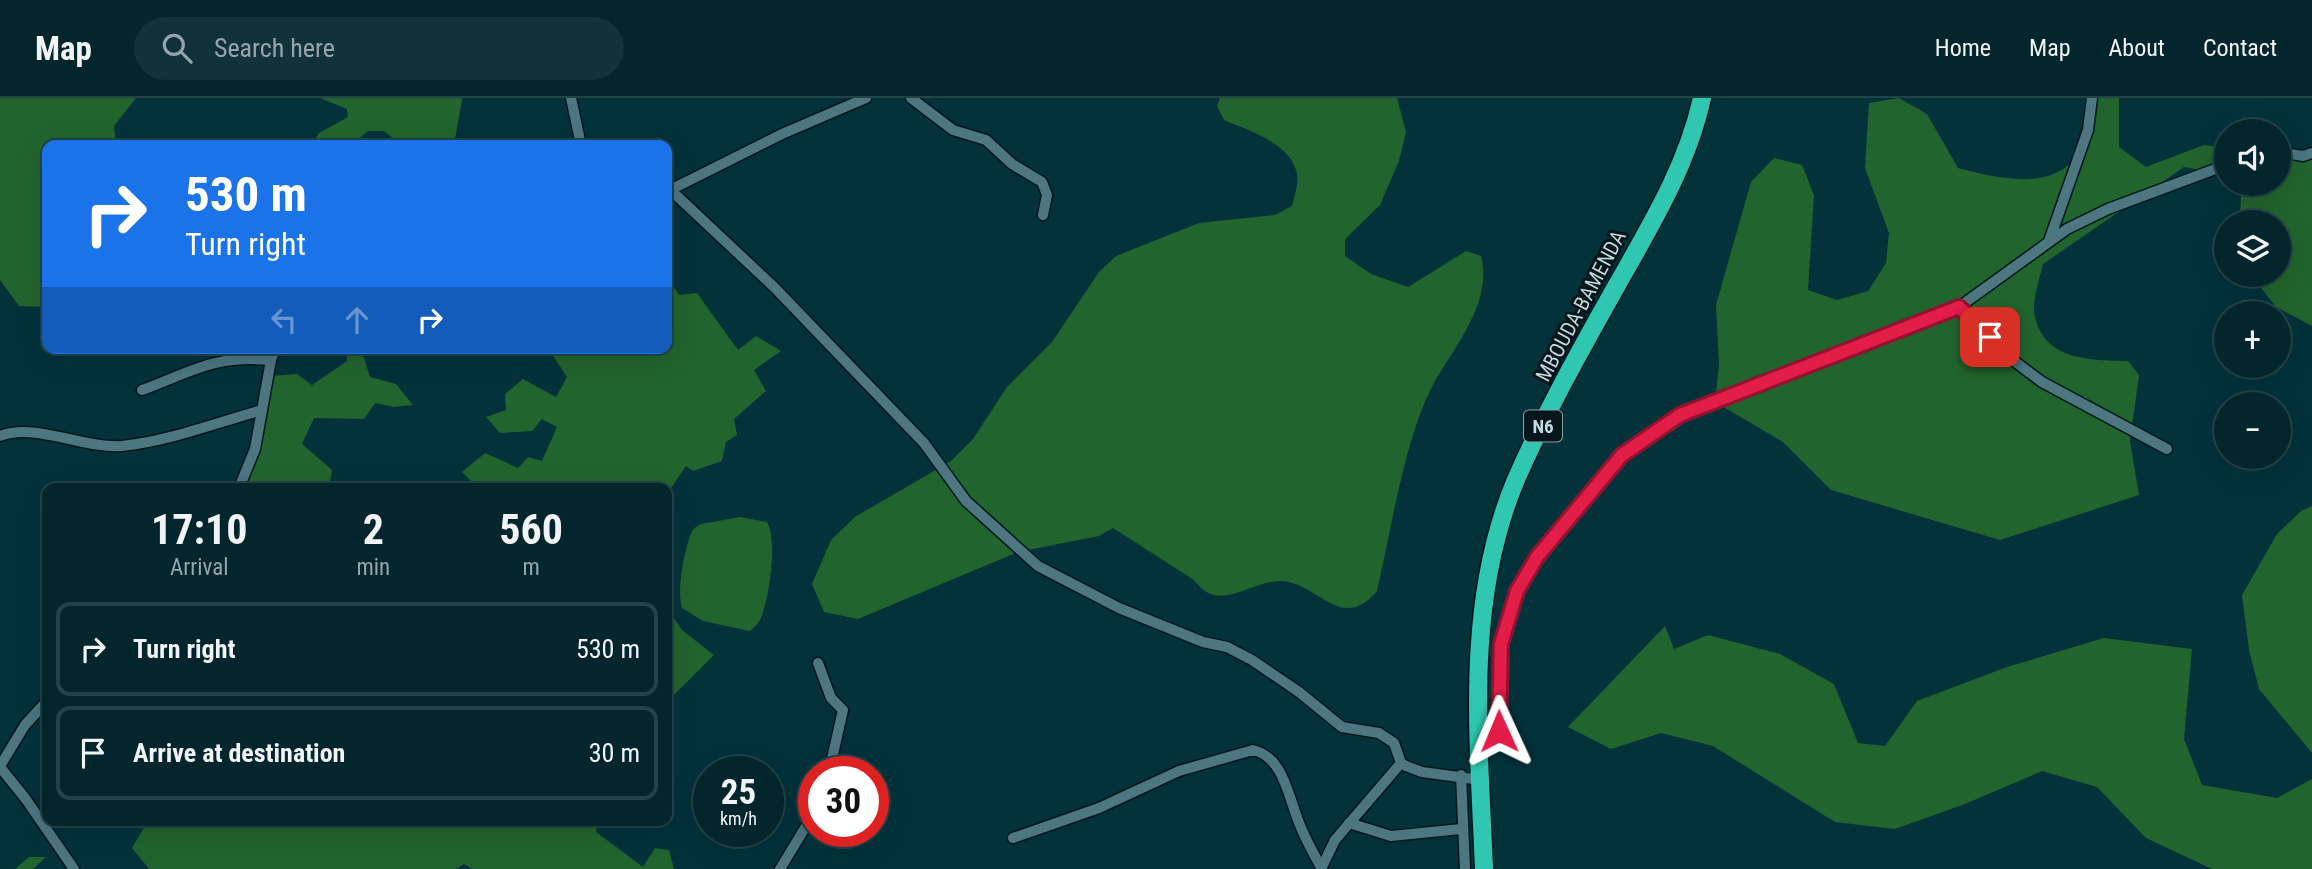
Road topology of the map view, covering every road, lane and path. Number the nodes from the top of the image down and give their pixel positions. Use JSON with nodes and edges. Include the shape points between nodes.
{"nodes":[{"id":1,"x":571,"y":98,"type":"edge"},
{"id":2,"x":866,"y":98,"type":"edge"},
{"id":3,"x":911,"y":98,"type":"edge"},
{"id":4,"x":1702,"y":98,"type":"edge"},
{"id":5,"x":2092,"y":98,"type":"edge"},
{"id":6,"x":580,"y":140,"type":"edge"},
{"id":7,"x":2312,"y":153,"type":"edge"},
{"id":8,"x":2291,"y":154,"type":"edge"},
{"id":9,"x":2214,"y":169,"type":"edge"},
{"id":10,"x":672,"y":189,"type":"edge"},
{"id":11,"x":672,"y":195,"type":"edge"},
{"id":12,"x":1043,"y":215,"type":"dead end"},
{"id":13,"x":2049,"y":243,"type":"junction"},
{"id":14,"x":1959,"y":307,"type":"junction"},
{"id":15,"x":274,"y":354,"type":"edge"},
{"id":16,"x":271,"y":360,"type":"junction"},
{"id":17,"x":142,"y":390,"type":"dead end"},
{"id":18,"x":262,"y":410,"type":"junction"},
{"id":19,"x":0,"y":436,"type":"edge"},
{"id":20,"x":2166,"y":449,"type":"dead end"},
{"id":21,"x":241,"y":483,"type":"edge"},
{"id":22,"x":818,"y":663,"type":"dead end"},
{"id":23,"x":42,"y":706,"type":"edge"},
{"id":24,"x":833,"y":756,"type":"edge"},
{"id":25,"x":1480,"y":759,"type":"junction"},
{"id":26,"x":1401,"y":763,"type":"junction"},
{"id":27,"x":0,"y":767,"type":"edge"},
{"id":28,"x":1461,"y":775,"type":"junction"},
{"id":29,"x":1481,"y":780,"type":"junction"},
{"id":30,"x":42,"y":822,"type":"edge"},
{"id":31,"x":1349,"y":823,"type":"junction"},
{"id":32,"x":45,"y":826,"type":"edge"},
{"id":33,"x":1461,"y":829,"type":"junction"},
{"id":34,"x":1013,"y":838,"type":"dead end"},
{"id":35,"x":798,"y":839,"type":"edge"},
{"id":36,"x":74,"y":869,"type":"edge"},
{"id":37,"x":780,"y":869,"type":"edge"},
{"id":38,"x":1322,"y":869,"type":"edge"},
{"id":39,"x":1465,"y":869,"type":"edge"},
{"id":40,"x":1484,"y":869,"type":"edge"}],
"edges":[{"from":1,"to":6,"type":"street"},
{"from":2,"to":10,"type":"street"},
{"from":3,"to":12,"type":"street","via":[[943,124],[986,140],[1036,177],[1046,188]]},
{"from":4,"to":25,"type":"highway","name":"MBOUDA-BAMENDA","number":"N6","via":[[1664,202],[1550,412],[1515,483],[1497,536],[1479,634]]},
{"from":5,"to":13,"type":"street","via":[[2088,130]]},
{"from":7,"to":8,"type":"street"},
{"from":9,"to":13,"type":"street","via":[[2108,209]]},
{"from":11,"to":26,"type":"street","via":[[775,287],[924,443],[966,501],[1038,566],[1119,608],[1252,660],[1342,727],[1380,733],[1394,743]]},
{"from":13,"to":14,"type":"street"},
{"from":14,"to":20,"type":"street","via":[[2006,355],[2042,382]]},
{"from":14,"to":25,"type":"street","via":[[1680,415],[1622,455],[1537,557],[1517,591],[1501,644],[1499,731]]},
{"from":15,"to":16,"type":"street"},
{"from":16,"to":17,"type":"street","via":[[238,358],[202,364]]},
{"from":16,"to":18,"type":"street"},
{"from":18,"to":19,"type":"street","via":[[119,446],[23,432]]},
{"from":18,"to":21,"type":"street","via":[[255,449]]},
{"from":22,"to":24,"type":"street","via":[[831,698],[843,710]]},
{"from":23,"to":27,"type":"street","via":[[24,725]]},
{"from":25,"to":29,"type":"highway","name":"MBOUDA-BAMENDA","number":"N6"},
{"from":26,"to":28,"type":"street","via":[[1422,772]]},
{"from":26,"to":31,"type":"street"},
{"from":27,"to":30,"type":"street"},
{"from":28,"to":29,"type":"street"},
{"from":28,"to":33,"type":"street"},
{"from":29,"to":40,"type":"highway","name":"MBOUDA-BAMENDA","number":"N6"},
{"from":31,"to":33,"type":"street","via":[[1391,836]]},
{"from":31,"to":38,"type":"street"},
{"from":32,"to":36,"type":"street"},
{"from":33,"to":39,"type":"street"},
{"from":34,"to":38,"type":"street","via":[[1099,808],[1179,771],[1253,750],[1279,770]]},
{"from":35,"to":37,"type":"street"}]}
